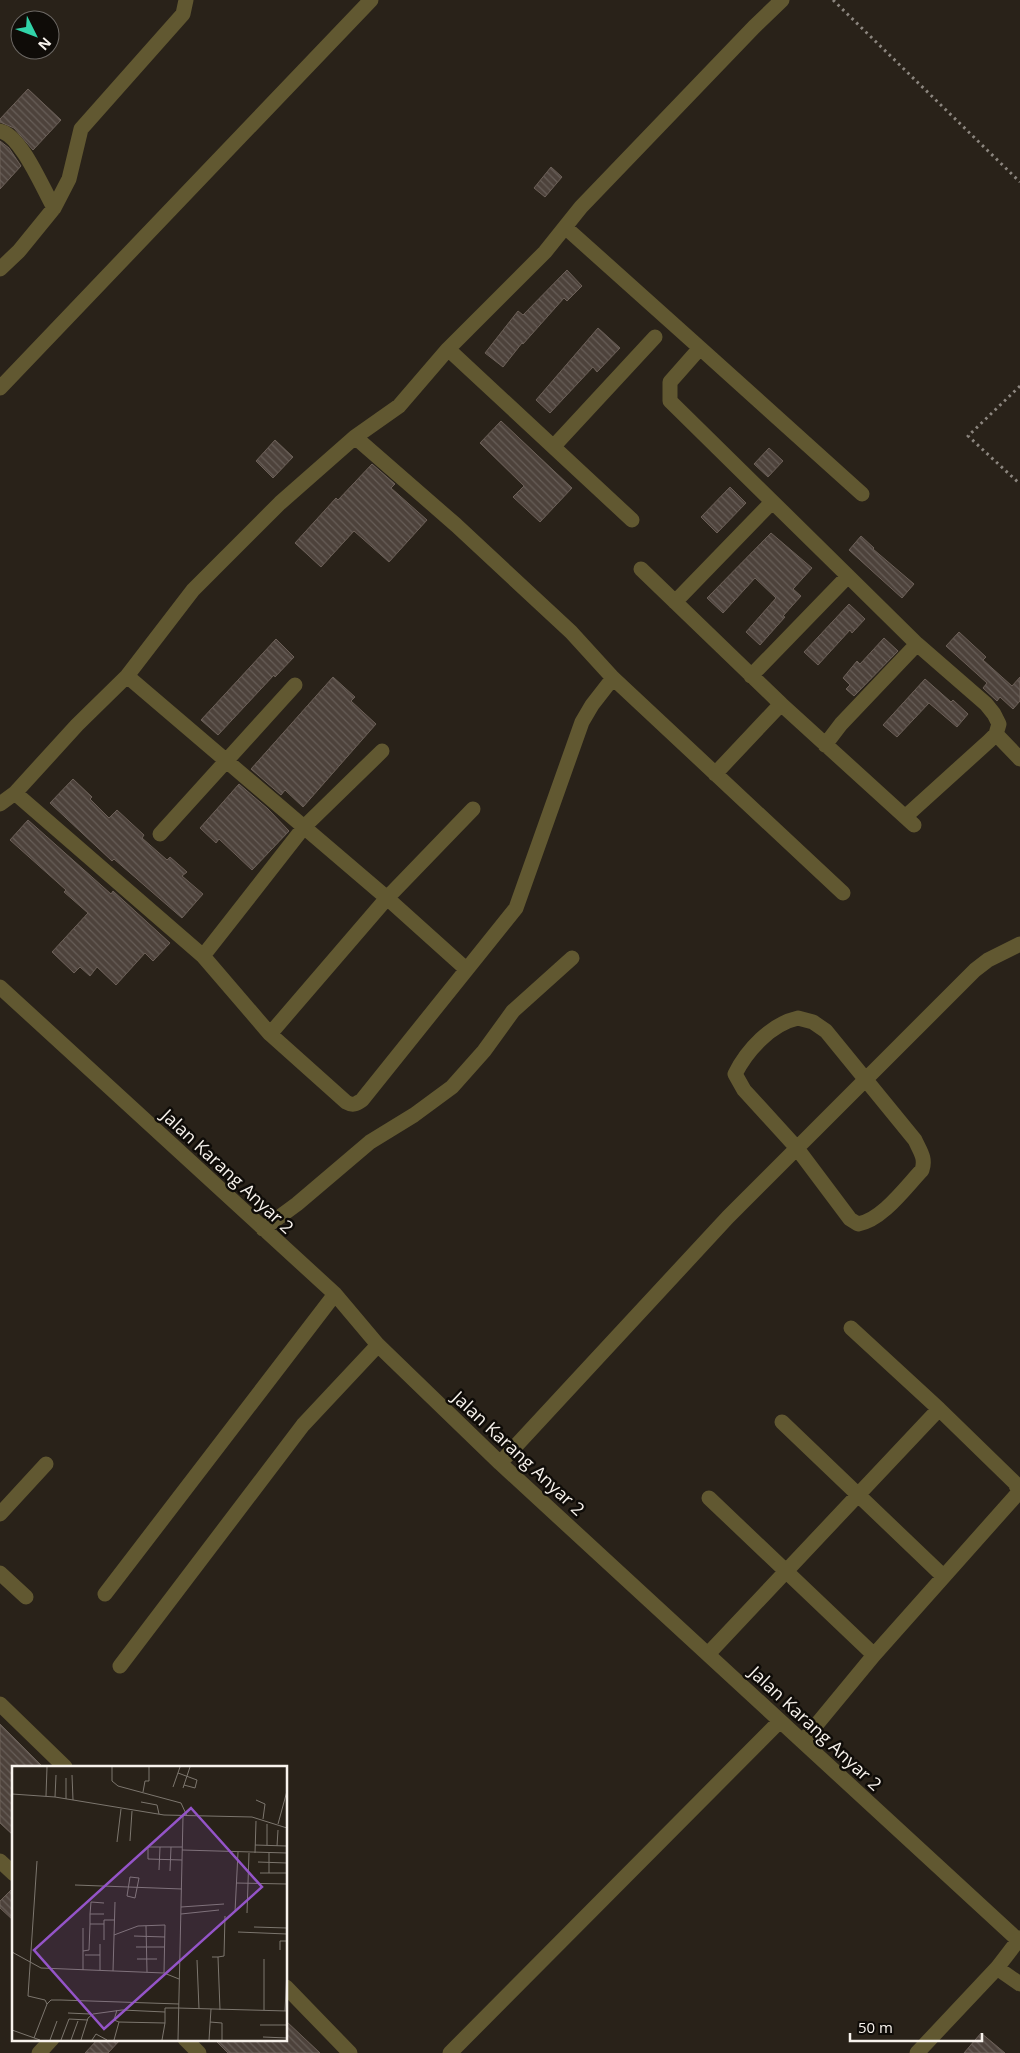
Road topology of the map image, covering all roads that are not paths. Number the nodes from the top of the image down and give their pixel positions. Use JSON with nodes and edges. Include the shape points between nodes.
{"nodes":[{"id":1,"x":193,"y":0,"type":"edge"},
{"id":2,"x":371,"y":0,"type":"edge"},
{"id":3,"x":782,"y":0,"type":"edge"},
{"id":4,"x":184,"y":7,"type":"edge"},
{"id":5,"x":0,"y":130,"type":"edge"},
{"id":6,"x":54,"y":208,"type":"junction"},
{"id":7,"x":565,"y":227,"type":"junction"},
{"id":8,"x":0,"y":270,"type":"edge"},
{"id":9,"x":655,"y":338,"type":"dead end"},
{"id":10,"x":700,"y":348,"type":"junction"},
{"id":11,"x":448,"y":349,"type":"junction"},
{"id":12,"x":0,"y":388,"type":"edge"},
{"id":13,"x":355,"y":437,"type":"junction"},
{"id":14,"x":554,"y":446,"type":"junction"},
{"id":15,"x":862,"y":494,"type":"dead end"},
{"id":16,"x":772,"y":502,"type":"junction"},
{"id":17,"x":632,"y":520,"type":"dead end"},
{"id":18,"x":641,"y":569,"type":"dead end"},
{"id":19,"x":848,"y":576,"type":"junction"},
{"id":20,"x":675,"y":602,"type":"junction"},
{"id":21,"x":918,"y":644,"type":"junction"},
{"id":22,"x":127,"y":676,"type":"junction"},
{"id":23,"x":751,"y":676,"type":"junction"},
{"id":24,"x":613,"y":678,"type":"junction"},
{"id":25,"x":295,"y":685,"type":"dead end"},
{"id":26,"x":781,"y":704,"type":"junction"},
{"id":27,"x":996,"y":734,"type":"junction"},
{"id":28,"x":825,"y":745,"type":"junction"},
{"id":29,"x":382,"y":751,"type":"dead end"},
{"id":30,"x":1020,"y":758,"type":"edge"},
{"id":31,"x":225,"y":762,"type":"junction"},
{"id":32,"x":715,"y":774,"type":"junction"},
{"id":33,"x":15,"y":793,"type":"junction"},
{"id":34,"x":0,"y":804,"type":"edge"},
{"id":35,"x":473,"y":810,"type":"dead end"},
{"id":36,"x":304,"y":827,"type":"junction"},
{"id":37,"x":160,"y":834,"type":"dead end"},
{"id":38,"x":843,"y":893,"type":"dead end"},
{"id":39,"x":387,"y":898,"type":"junction"},
{"id":40,"x":1020,"y":944,"type":"edge"},
{"id":41,"x":202,"y":956,"type":"junction"},
{"id":42,"x":572,"y":958,"type":"dead end"},
{"id":43,"x":466,"y":969,"type":"junction"},
{"id":44,"x":0,"y":987,"type":"edge"},
{"id":45,"x":270,"y":1034,"type":"junction"},
{"id":46,"x":865,"y":1079,"type":"junction"},
{"id":47,"x":796,"y":1147,"type":"junction"},
{"id":48,"x":263,"y":1228,"type":"junction"},
{"id":49,"x":335,"y":1294,"type":"junction"},
{"id":50,"x":851,"y":1328,"type":"dead end"},
{"id":51,"x":378,"y":1345,"type":"junction"},
{"id":52,"x":939,"y":1409,"type":"junction"},
{"id":53,"x":782,"y":1422,"type":"dead end"},
{"id":54,"x":500,"y":1463,"type":"junction"},
{"id":55,"x":46,"y":1464,"type":"dead end"},
{"id":56,"x":858,"y":1495,"type":"junction"},
{"id":57,"x":709,"y":1498,"type":"dead end"},
{"id":58,"x":0,"y":1514,"type":"edge"},
{"id":59,"x":786,"y":1571,"type":"junction"},
{"id":60,"x":0,"y":1573,"type":"edge"},
{"id":61,"x":943,"y":1576,"type":"junction"},
{"id":62,"x":105,"y":1594,"type":"dead end"},
{"id":63,"x":26,"y":1597,"type":"dead end"},
{"id":64,"x":708,"y":1654,"type":"junction"},
{"id":65,"x":874,"y":1655,"type":"junction"},
{"id":66,"x":120,"y":1666,"type":"dead end"},
{"id":67,"x":0,"y":1704,"type":"edge"},
{"id":68,"x":780,"y":1721,"type":"junction"},
{"id":69,"x":803,"y":1741,"type":"junction"},
{"id":70,"x":64,"y":1766,"type":"edge"},
{"id":71,"x":0,"y":1861,"type":"edge"},
{"id":72,"x":12,"y":1872,"type":"edge"},
{"id":73,"x":1019,"y":1939,"type":"edge"},
{"id":74,"x":997,"y":1968,"type":"junction"},
{"id":75,"x":1020,"y":1984,"type":"edge"},
{"id":76,"x":288,"y":1989,"type":"edge"},
{"id":77,"x":51,"y":2040,"type":"edge"},
{"id":78,"x":186,"y":2040,"type":"edge"},
{"id":79,"x":39,"y":2053,"type":"edge"},
{"id":80,"x":199,"y":2053,"type":"edge"},
{"id":81,"x":350,"y":2053,"type":"edge"},
{"id":82,"x":450,"y":2053,"type":"edge"},
{"id":83,"x":917,"y":2053,"type":"edge"}],
"edges":[{"from":1,"to":4,"type":"street"},
{"from":2,"to":12,"type":"street"},
{"from":3,"to":7,"type":"street"},
{"from":4,"to":6,"type":"street","via":[[81,129],[69,179]]},
{"from":5,"to":6,"type":"street","via":[[18,144]]},
{"from":6,"to":8,"type":"street"},
{"from":7,"to":10,"type":"street"},
{"from":7,"to":11,"type":"street","via":[[545,252]]},
{"from":9,"to":14,"type":"street"},
{"from":10,"to":15,"type":"street"},
{"from":10,"to":16,"type":"street","via":[[670,382],[670,401]]},
{"from":11,"to":13,"type":"street","via":[[399,406]]},
{"from":11,"to":14,"type":"street"},
{"from":13,"to":22,"type":"street","via":[[280,503],[193,590]]},
{"from":13,"to":24,"type":"street","via":[[572,632]]},
{"from":14,"to":17,"type":"street"},
{"from":16,"to":19,"type":"street"},
{"from":16,"to":20,"type":"street"},
{"from":18,"to":20,"type":"street"},
{"from":19,"to":21,"type":"street"},
{"from":19,"to":23,"type":"street"},
{"from":20,"to":23,"type":"street"},
{"from":21,"to":27,"type":"street","via":[[986,704],[999,724]]},
{"from":21,"to":28,"type":"street"},
{"from":22,"to":31,"type":"street"},
{"from":22,"to":33,"type":"street"},
{"from":23,"to":26,"type":"street"},
{"from":24,"to":32,"type":"street"},
{"from":24,"to":43,"type":"street","via":[[582,722],[516,908]]},
{"from":25,"to":31,"type":"street"},
{"from":26,"to":28,"type":"street"},
{"from":26,"to":32,"type":"street"},
{"from":27,"to":28,"type":"street","via":[[909,821]]},
{"from":27,"to":30,"type":"street"},
{"from":29,"to":36,"type":"street"},
{"from":31,"to":36,"type":"street"},
{"from":31,"to":37,"type":"street"},
{"from":32,"to":38,"type":"street"},
{"from":33,"to":34,"type":"street"},
{"from":33,"to":41,"type":"street"},
{"from":35,"to":39,"type":"street"},
{"from":36,"to":39,"type":"street"},
{"from":36,"to":41,"type":"street"},
{"from":39,"to":43,"type":"street"},
{"from":39,"to":45,"type":"street"},
{"from":40,"to":46,"type":"street","via":[[975,970]]},
{"from":41,"to":45,"type":"street"},
{"from":42,"to":48,"type":"street","via":[[513,1011],[452,1087],[370,1142],[297,1204]]},
{"from":43,"to":45,"type":"street","via":[[356,1104],[346,1102]]},
{"from":44,"to":48,"type":"street","name":"Jalan Karang Anyar 2"},
{"from":46,"to":47,"type":"street"},
{"from":46,"to":47,"type":"street","via":[[821,1027],[807,1019],[788,1020],[754,1046],[741,1063],[736,1074],[738,1080]]},
{"from":46,"to":47,"type":"street","via":[[915,1140],[925,1162],[922,1170],[878,1216],[858,1224],[850,1219]]},
{"from":47,"to":54,"type":"street"},
{"from":48,"to":49,"type":"street","name":"Jalan Karang Anyar 2"},
{"from":49,"to":51,"type":"street","name":"Jalan Karang Anyar 2"},
{"from":49,"to":62,"type":"street"},
{"from":50,"to":52,"type":"street"},
{"from":51,"to":54,"type":"street","name":"Jalan Karang Anyar 2"},
{"from":51,"to":66,"type":"street","via":[[302,1425]]},
{"from":52,"to":56,"type":"street"},
{"from":52,"to":61,"type":"street","via":[[1015,1483],[1019,1492]]},
{"from":53,"to":56,"type":"street"},
{"from":54,"to":64,"type":"street","name":"Jalan Karang Anyar 2"},
{"from":55,"to":58,"type":"street"},
{"from":56,"to":59,"type":"street"},
{"from":56,"to":61,"type":"street"},
{"from":57,"to":59,"type":"street"},
{"from":59,"to":64,"type":"street"},
{"from":59,"to":65,"type":"street"},
{"from":60,"to":63,"type":"street"},
{"from":61,"to":65,"type":"street"},
{"from":64,"to":68,"type":"street","name":"Jalan Karang Anyar 2"},
{"from":65,"to":69,"type":"street"},
{"from":67,"to":70,"type":"street"},
{"from":68,"to":69,"type":"street","name":"Jalan Karang Anyar 2"},
{"from":68,"to":82,"type":"street"},
{"from":69,"to":73,"type":"street","name":"Jalan Karang Anyar 2"},
{"from":71,"to":72,"type":"street"},
{"from":73,"to":74,"type":"street"},
{"from":74,"to":75,"type":"street"},
{"from":74,"to":83,"type":"street"},
{"from":76,"to":81,"type":"street"},
{"from":77,"to":79,"type":"street"},
{"from":78,"to":80,"type":"street"}]}
